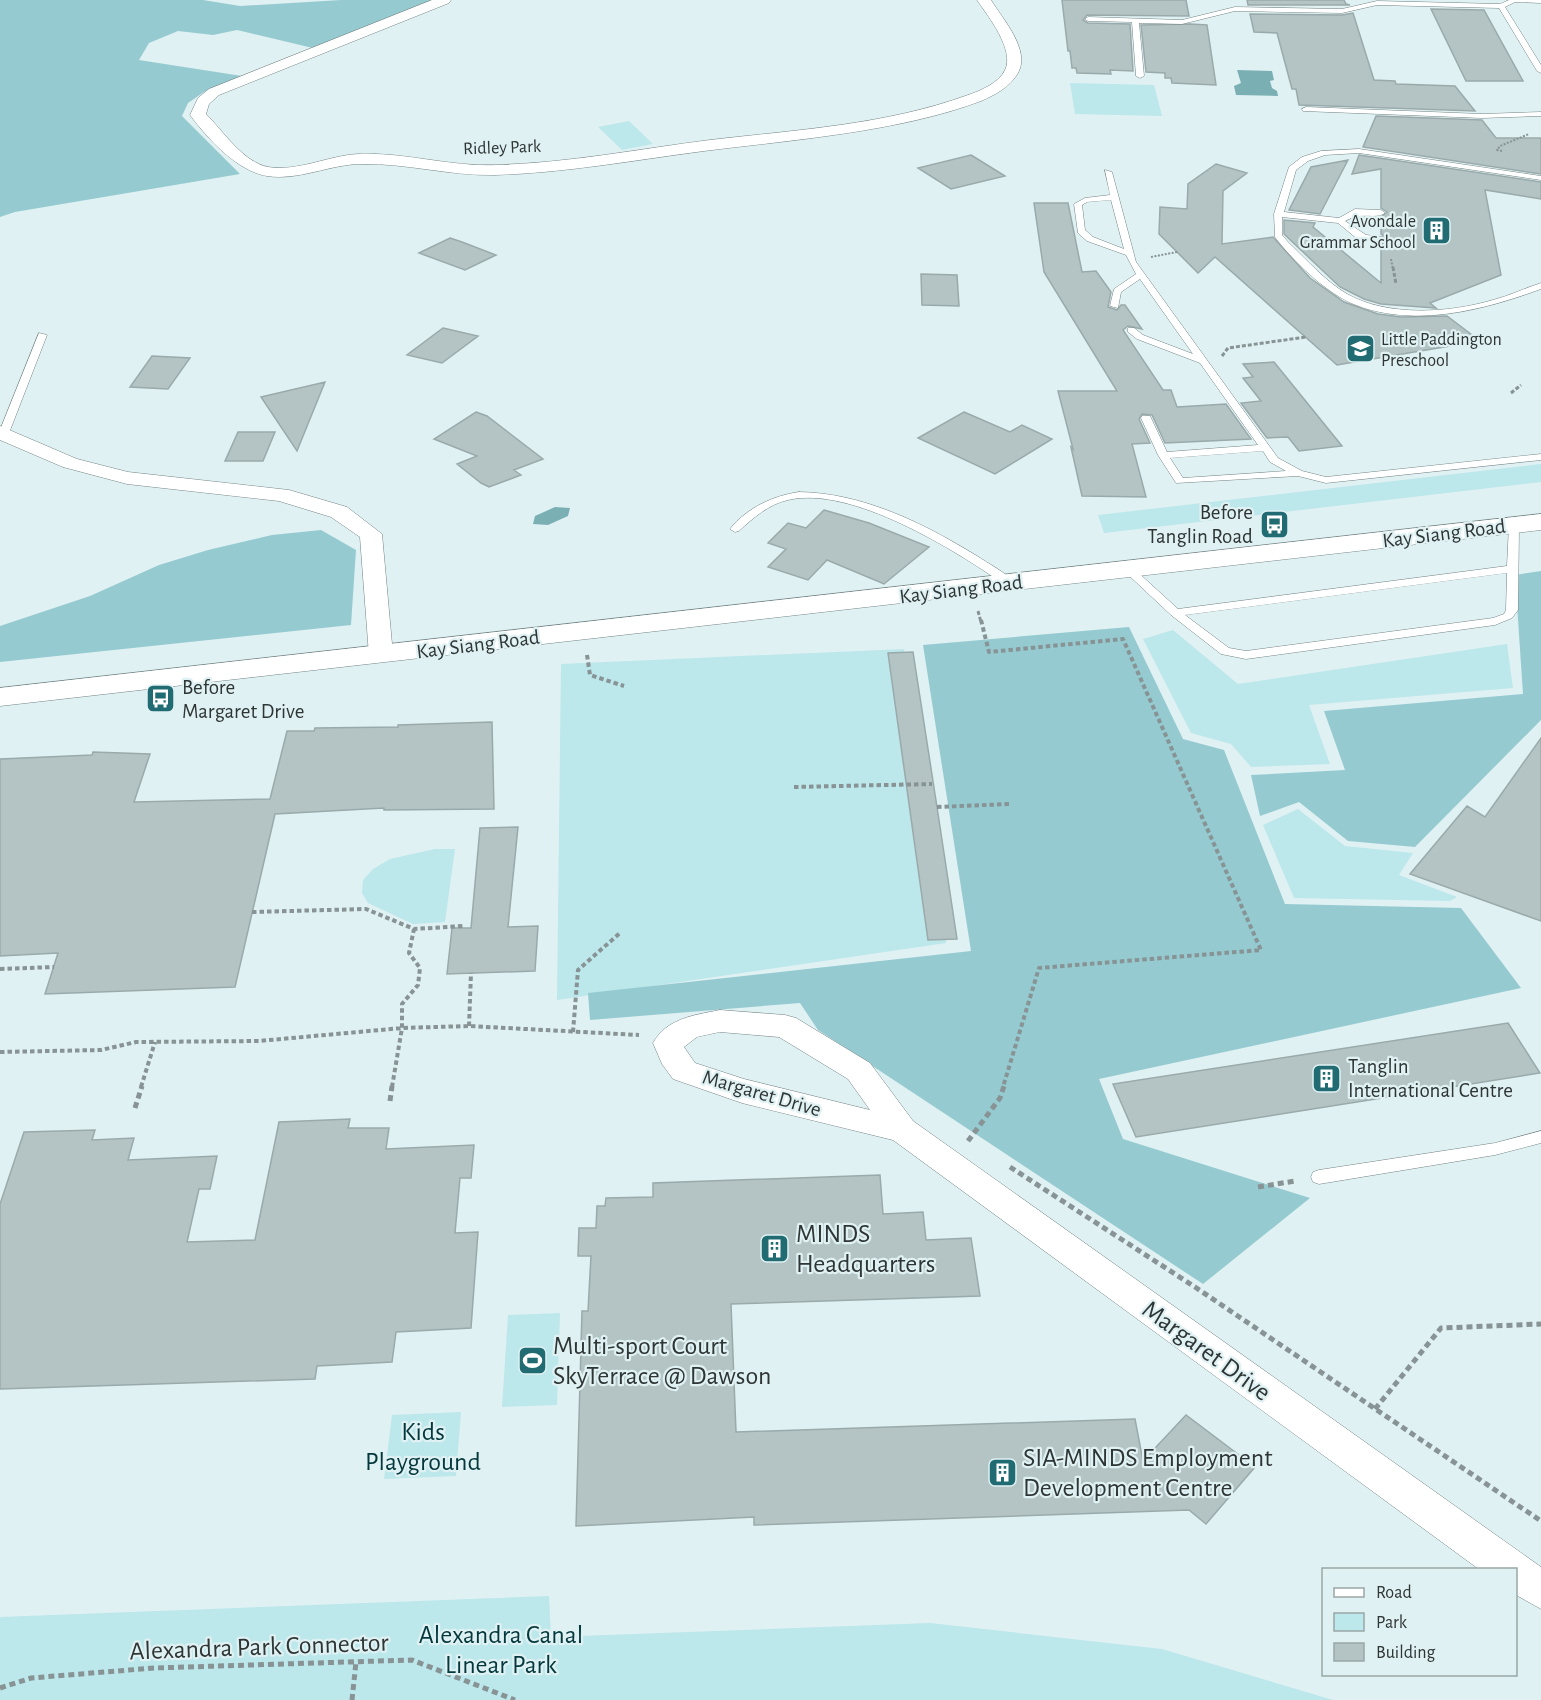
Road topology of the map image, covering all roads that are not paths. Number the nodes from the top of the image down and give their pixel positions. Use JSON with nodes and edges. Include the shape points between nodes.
{"nodes":[{"id":1,"x":444,"y":0,"type":"edge"},
{"id":2,"x":984,"y":0,"type":"edge"},
{"id":3,"x":1224,"y":0,"type":"edge"},
{"id":4,"x":1541,"y":1,"type":"edge"},
{"id":5,"x":1501,"y":6,"type":"junction"},
{"id":6,"x":1235,"y":9,"type":"junction"},
{"id":7,"x":1088,"y":19,"type":"dead end"},
{"id":8,"x":1135,"y":20,"type":"junction"},
{"id":9,"x":1541,"y":71,"type":"edge"},
{"id":10,"x":1140,"y":76,"type":"dead end"},
{"id":11,"x":1306,"y":109,"type":"dead end"},
{"id":12,"x":1541,"y":114,"type":"edge"},
{"id":13,"x":1108,"y":172,"type":"dead end"},
{"id":14,"x":1541,"y":178,"type":"edge"},
{"id":15,"x":1115,"y":197,"type":"junction"},
{"id":16,"x":1381,"y":213,"type":"dead end"},
{"id":17,"x":1278,"y":214,"type":"junction"},
{"id":18,"x":1340,"y":220,"type":"junction"},
{"id":19,"x":1381,"y":239,"type":"dead end"},
{"id":20,"x":1130,"y":254,"type":"junction"},
{"id":21,"x":1141,"y":274,"type":"junction"},
{"id":22,"x":1541,"y":286,"type":"edge"},
{"id":23,"x":1115,"y":306,"type":"dead end"},
{"id":24,"x":1131,"y":330,"type":"dead end"},
{"id":25,"x":42,"y":335,"type":"dead end"},
{"id":26,"x":1203,"y":361,"type":"junction"},
{"id":27,"x":1146,"y":418,"type":"dead end"},
{"id":28,"x":2,"y":432,"type":"edge"},
{"id":29,"x":1265,"y":448,"type":"junction"},
{"id":30,"x":1163,"y":455,"type":"junction"},
{"id":31,"x":1541,"y":457,"type":"edge"},
{"id":32,"x":1298,"y":473,"type":"junction"},
{"id":33,"x":1541,"y":522,"type":"edge"},
{"id":34,"x":1514,"y":525,"type":"junction"},
{"id":35,"x":735,"y":529,"type":"dead end"},
{"id":36,"x":1514,"y":568,"type":"junction"},
{"id":37,"x":1128,"y":569,"type":"junction"},
{"id":38,"x":1009,"y":583,"type":"junction"},
{"id":39,"x":1175,"y":613,"type":"junction"},
{"id":40,"x":381,"y":655,"type":"junction"},
{"id":41,"x":0,"y":697,"type":"edge"},
{"id":42,"x":902,"y":1130,"type":"junction"},
{"id":43,"x":1541,"y":1137,"type":"edge"},
{"id":44,"x":1319,"y":1177,"type":"road end"},
{"id":45,"x":1510,"y":1568,"type":"edge"},
{"id":46,"x":1517,"y":1573,"type":"edge"},
{"id":47,"x":1541,"y":1590,"type":"edge"}],
"edges":[{"from":1,"to":2,"type":"street","name":"Ridley Park","via":[[214,92],[199,107],[198,115],[248,164],[279,172],[364,159],[507,170],[795,134],[893,118],[966,100],[1007,79],[1015,56]]},
{"from":3,"to":6,"type":"lane"},
{"from":4,"to":5,"type":"lane","via":[[1514,0]]},
{"from":5,"to":6,"type":"lane","via":[[1377,3],[1342,11]]},
{"from":5,"to":9,"type":"lane"},
{"from":6,"to":8,"type":"lane","via":[[1182,22]]},
{"from":7,"to":8,"type":"lane"},
{"from":8,"to":10,"type":"lane"},
{"from":11,"to":12,"type":"lane","via":[[1482,116]]},
{"from":13,"to":15,"type":"lane"},
{"from":14,"to":17,"type":"lane","via":[[1359,151],[1324,153],[1305,159],[1292,169]]},
{"from":15,"to":20,"type":"lane"},
{"from":15,"to":20,"type":"lane","via":[[1078,204],[1081,231],[1090,239]]},
{"from":16,"to":18,"type":"lane","via":[[1355,212]]},
{"from":17,"to":18,"type":"lane"},
{"from":17,"to":22,"type":"lane","via":[[1278,235],[1285,244],[1342,296],[1365,306],[1395,311],[1466,308]]},
{"from":18,"to":19,"type":"lane","via":[[1354,234],[1368,240]]},
{"from":20,"to":21,"type":"lane"},
{"from":21,"to":23,"type":"lane","via":[[1118,291]]},
{"from":21,"to":26,"type":"lane"},
{"from":24,"to":26,"type":"lane"},
{"from":25,"to":28,"type":"lane"},
{"from":26,"to":29,"type":"lane"},
{"from":27,"to":30,"type":"lane"},
{"from":28,"to":40,"type":"street","via":[[70,463],[127,478],[281,495],[339,512],[372,534]]},
{"from":29,"to":30,"type":"lane"},
{"from":29,"to":32,"type":"lane","via":[[1274,460]]},
{"from":30,"to":32,"type":"lane","via":[[1180,481]]},
{"from":31,"to":32,"type":"lane","via":[[1326,480]]},
{"from":33,"to":34,"type":"street","name":"Kay Siang Road"},
{"from":34,"to":36,"type":"lane"},
{"from":34,"to":37,"type":"street","name":"Kay Siang Road"},
{"from":35,"to":38,"type":"lane","via":[[775,500],[829,495],[894,517],[964,552]]},
{"from":36,"to":39,"type":"lane"},
{"from":36,"to":39,"type":"lane","via":[[1512,610],[1495,621],[1246,655],[1225,651]]},
{"from":37,"to":38,"type":"street","name":"Kay Siang Road"},
{"from":37,"to":39,"type":"lane"},
{"from":38,"to":40,"type":"street","name":"Kay Siang Road"},
{"from":40,"to":41,"type":"street","name":"Kay Siang Road"},
{"from":42,"to":42,"type":"street","name":"Margaret Drive","via":[[742,1091],[684,1071],[668,1043],[689,1027],[720,1021],[785,1026],[859,1071]]},
{"from":42,"to":45,"type":"street","name":"Margaret Drive"},
{"from":43,"to":44,"type":"lane","via":[[1495,1149]]},
{"from":46,"to":47,"type":"street","name":"Margaret Drive"}]}
